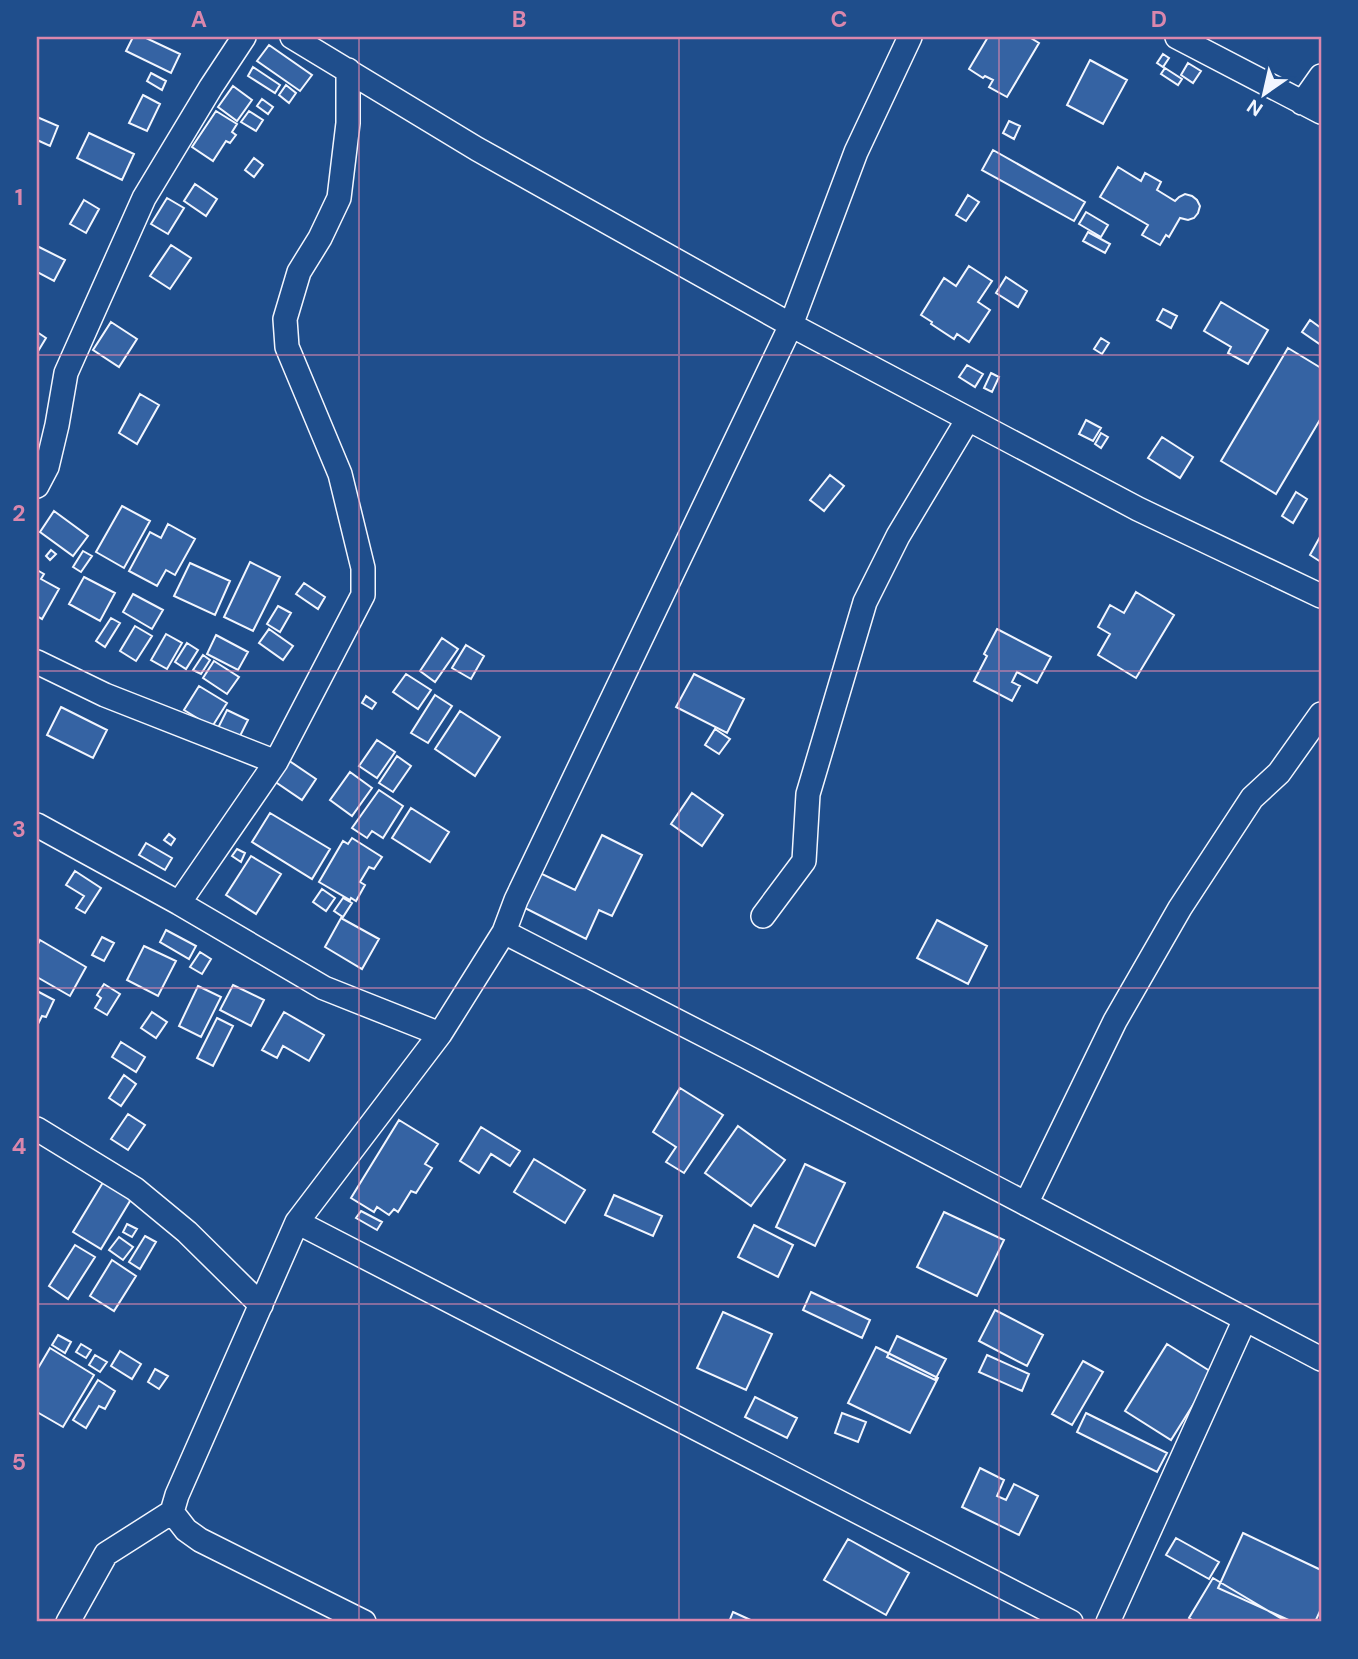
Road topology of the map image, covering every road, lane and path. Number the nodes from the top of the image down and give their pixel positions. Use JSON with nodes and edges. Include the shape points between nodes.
{"nodes":[{"id":1,"x":244,"y":37,"type":"edge"},
{"id":2,"x":292,"y":37,"type":"edge"},
{"id":3,"x":910,"y":37,"type":"edge"},
{"id":4,"x":1177,"y":37,"type":"edge"},
{"id":5,"x":348,"y":70,"type":"junction"},
{"id":6,"x":1321,"y":76,"type":"edge"},
{"id":7,"x":1312,"y":107,"type":"edge"},
{"id":8,"x":791,"y":325,"type":"junction"},
{"id":9,"x":968,"y":419,"type":"junction"},
{"id":10,"x":37,"y":486,"type":"edge"},
{"id":11,"x":1321,"y":596,"type":"edge"},
{"id":12,"x":37,"y":662,"type":"edge"},
{"id":13,"x":1321,"y":714,"type":"edge"},
{"id":14,"x":276,"y":762,"type":"junction"},
{"id":15,"x":37,"y":825,"type":"edge"},
{"id":16,"x":178,"y":903,"type":"junction"},
{"id":17,"x":763,"y":916,"type":"dead end"},
{"id":18,"x":504,"y":932,"type":"junction"},
{"id":19,"x":440,"y":1034,"type":"junction"},
{"id":20,"x":37,"y":1129,"type":"edge"},
{"id":21,"x":1026,"y":1204,"type":"junction"},
{"id":22,"x":297,"y":1222,"type":"junction"},
{"id":23,"x":261,"y":1304,"type":"junction"},
{"id":24,"x":1245,"y":1319,"type":"junction"},
{"id":25,"x":1321,"y":1359,"type":"edge"},
{"id":26,"x":172,"y":1512,"type":"junction"},
{"id":27,"x":68,"y":1622,"type":"edge"},
{"id":28,"x":364,"y":1622,"type":"edge"},
{"id":29,"x":1071,"y":1622,"type":"edge"},
{"id":30,"x":1108,"y":1622,"type":"edge"}],
"edges":[{"from":1,"to":10,"type":"street","via":[[144,198],[65,373],[47,467]]},
{"from":2,"to":5,"type":"street"},
{"from":3,"to":8,"type":"street","via":[[856,152]]},
{"from":4,"to":7,"type":"street"},
{"from":5,"to":8,"type":"street","via":[[477,149]]},
{"from":5,"to":14,"type":"street","via":[[340,198],[299,272],[285,319],[287,347],[341,474],[363,568],[363,595]]},
{"from":6,"to":7,"type":"street"},
{"from":8,"to":9,"type":"street"},
{"from":8,"to":18,"type":"street"},
{"from":9,"to":11,"type":"street","via":[[1138,509]]},
{"from":9,"to":17,"type":"street","via":[[898,536],[865,602],[808,794],[804,861]]},
{"from":12,"to":14,"type":"street","via":[[106,695]]},
{"from":13,"to":21,"type":"street","via":[[1279,773],[1252,798],[1180,908],[1115,1021]]},
{"from":14,"to":16,"type":"street"},
{"from":15,"to":16,"type":"street"},
{"from":16,"to":19,"type":"street","via":[[324,988]]},
{"from":18,"to":19,"type":"street"},
{"from":18,"to":21,"type":"street"},
{"from":19,"to":22,"type":"street"},
{"from":20,"to":23,"type":"street","via":[[135,1189]]},
{"from":21,"to":24,"type":"street"},
{"from":22,"to":23,"type":"street"},
{"from":22,"to":29,"type":"street"},
{"from":23,"to":26,"type":"street"},
{"from":24,"to":25,"type":"street"},
{"from":24,"to":30,"type":"street"},
{"from":26,"to":27,"type":"street","via":[[106,1554]]},
{"from":26,"to":28,"type":"street","via":[[200,1539]]}]}
